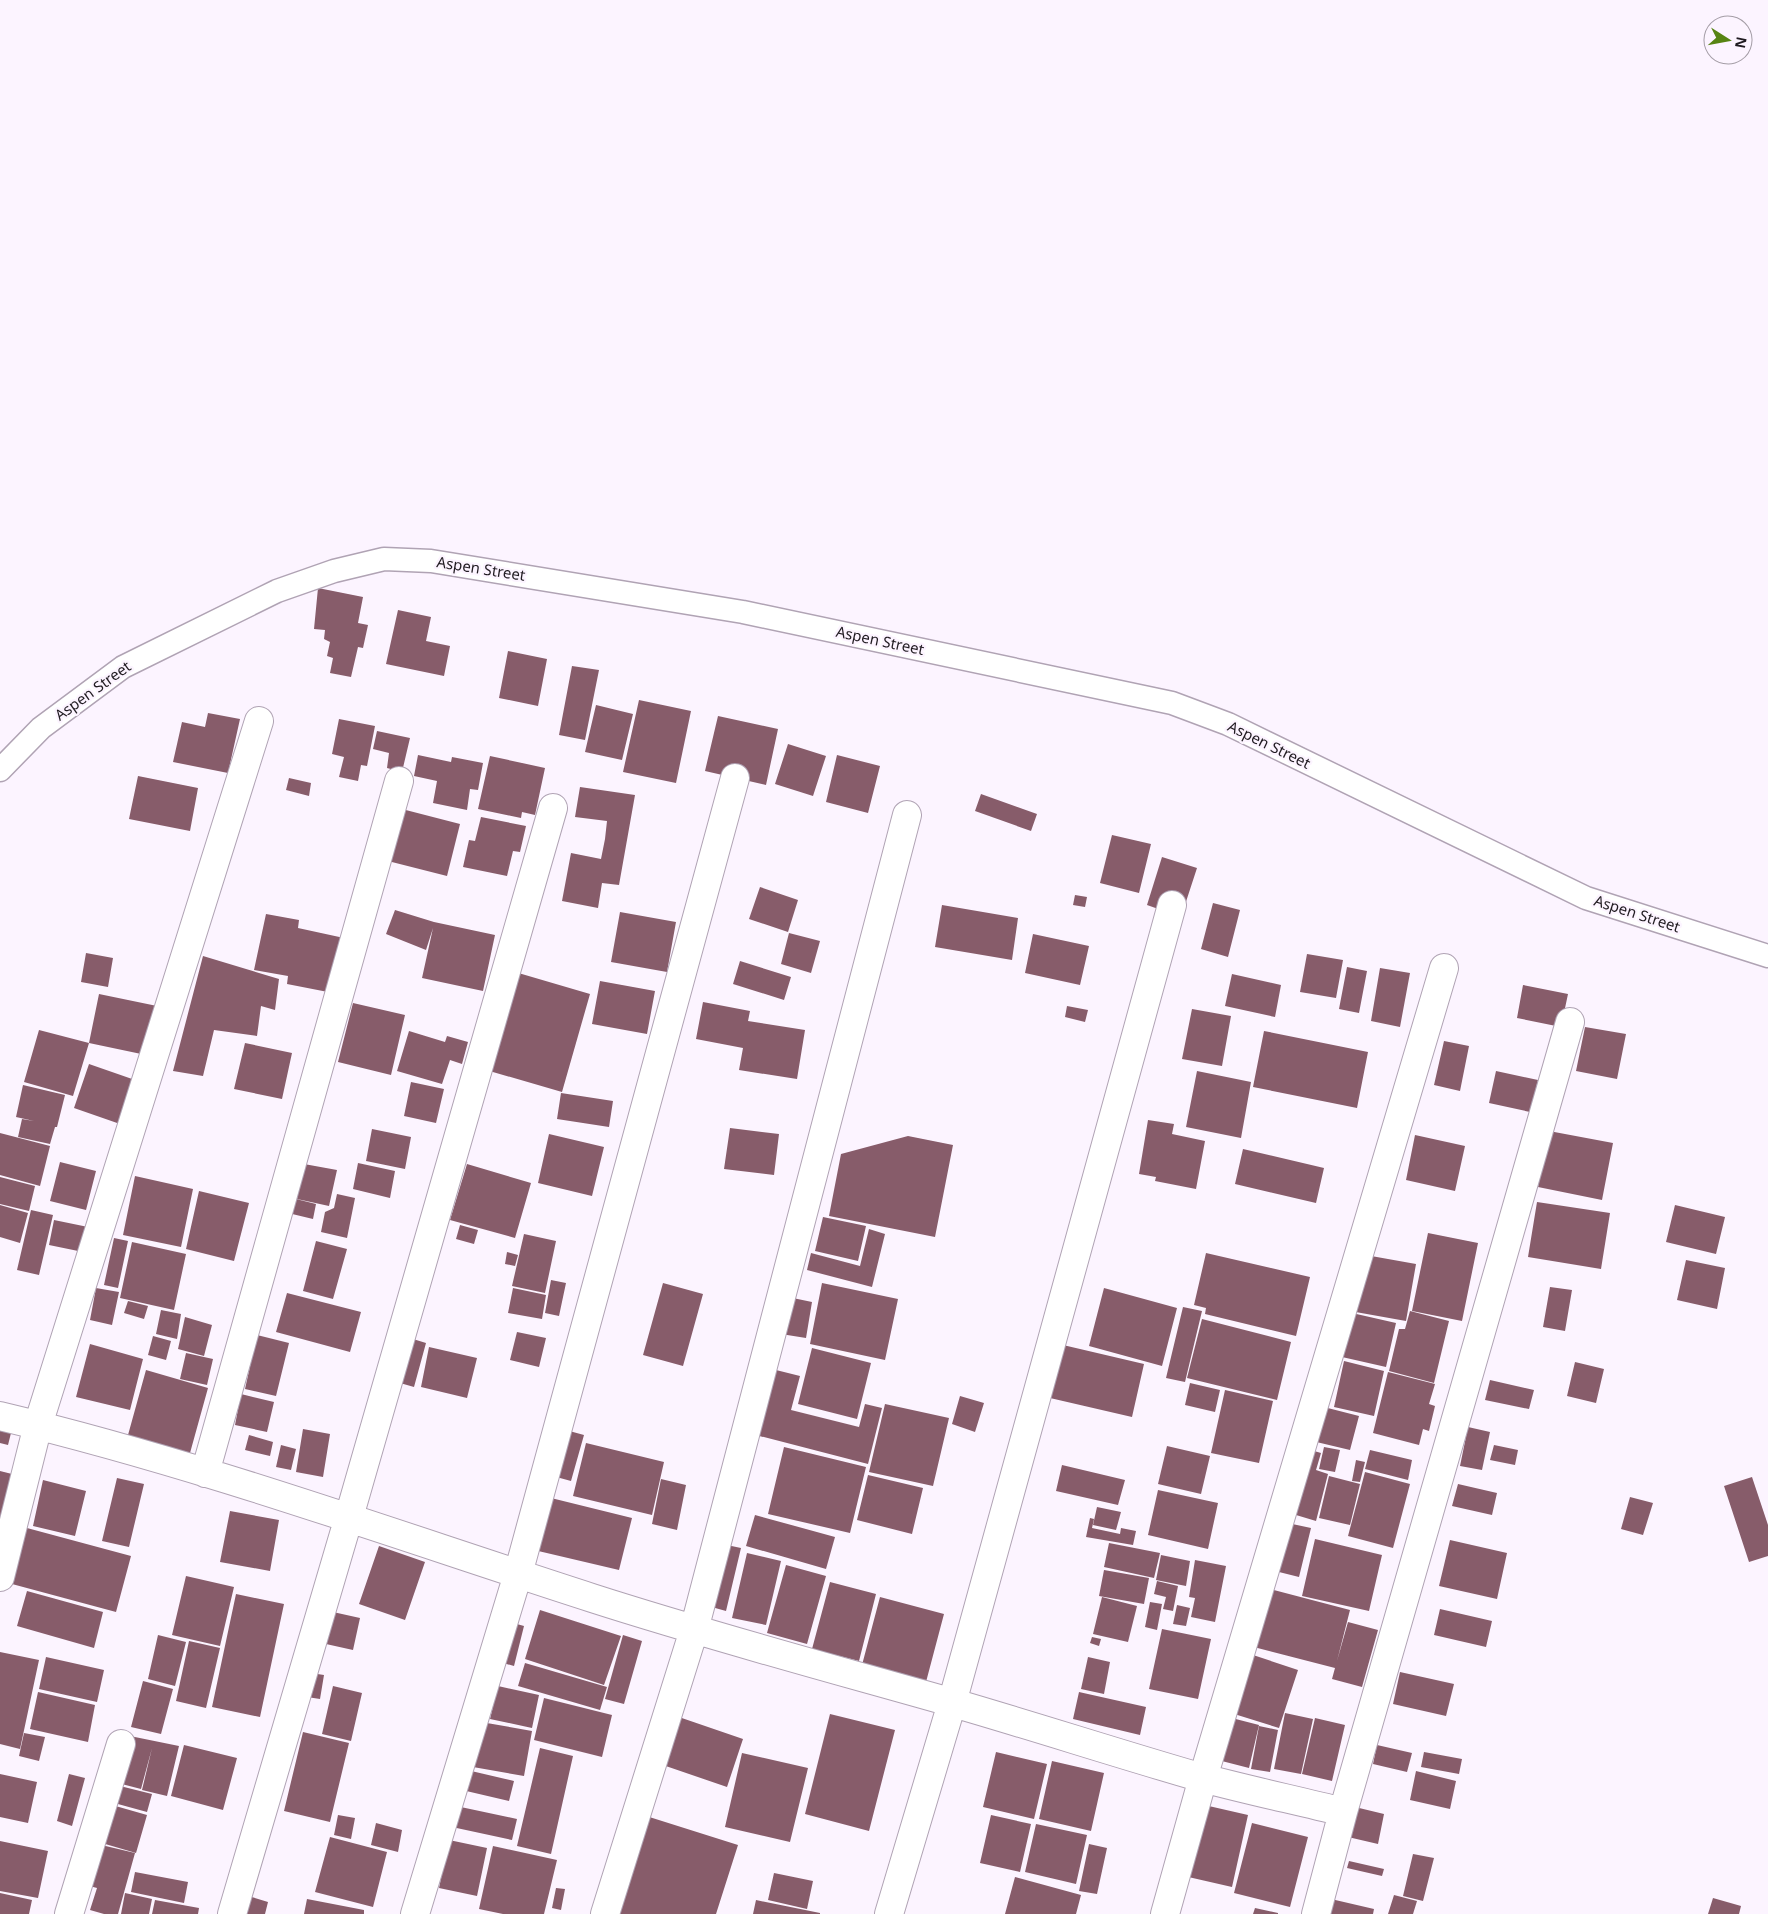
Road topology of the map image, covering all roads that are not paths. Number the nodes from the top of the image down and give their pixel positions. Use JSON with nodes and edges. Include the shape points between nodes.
{"nodes":[{"id":1,"x":259,"y":721,"type":"dead end"},
{"id":2,"x":0,"y":770,"type":"edge"},
{"id":3,"x":735,"y":778,"type":"dead end"},
{"id":4,"x":399,"y":781,"type":"dead end"},
{"id":5,"x":553,"y":808,"type":"dead end"},
{"id":6,"x":907,"y":815,"type":"dead end"},
{"id":7,"x":1172,"y":905,"type":"dead end"},
{"id":8,"x":1768,"y":956,"type":"edge"},
{"id":9,"x":1444,"y":968,"type":"dead end"},
{"id":10,"x":1570,"y":1022,"type":"dead end"},
{"id":11,"x":0,"y":1416,"type":"edge"},
{"id":12,"x":38,"y":1425,"type":"junction"},
{"id":13,"x":205,"y":1473,"type":"junction"},
{"id":14,"x":349,"y":1517,"type":"junction"},
{"id":15,"x":518,"y":1574,"type":"junction"},
{"id":16,"x":0,"y":1577,"type":"edge"},
{"id":17,"x":694,"y":1630,"type":"junction"},
{"id":18,"x":952,"y":1703,"type":"junction"},
{"id":19,"x":121,"y":1744,"type":"dead end"},
{"id":20,"x":1203,"y":1778,"type":"junction"},
{"id":21,"x":1343,"y":1812,"type":"junction"},
{"id":22,"x":69,"y":1914,"type":"edge"},
{"id":23,"x":232,"y":1914,"type":"edge"},
{"id":24,"x":415,"y":1914,"type":"edge"},
{"id":25,"x":604,"y":1914,"type":"edge"},
{"id":26,"x":889,"y":1914,"type":"edge"},
{"id":27,"x":1165,"y":1914,"type":"edge"},
{"id":28,"x":1316,"y":1914,"type":"edge"}],
"edges":[{"from":1,"to":12,"type":"street"},
{"from":2,"to":8,"type":"lane","name":"Aspen Street","via":[[41,728],[123,667],[277,591],[334,571],[384,559],[431,561],[743,612],[1172,703],[1228,724],[1586,898]]},
{"from":3,"to":15,"type":"street"},
{"from":4,"to":13,"type":"street"},
{"from":5,"to":14,"type":"street"},
{"from":6,"to":17,"type":"street"},
{"from":7,"to":18,"type":"street"},
{"from":9,"to":20,"type":"street"},
{"from":10,"to":21,"type":"street"},
{"from":11,"to":12,"type":"street"},
{"from":12,"to":13,"type":"street"},
{"from":12,"to":16,"type":"street"},
{"from":13,"to":14,"type":"street"},
{"from":14,"to":15,"type":"street"},
{"from":14,"to":23,"type":"street"},
{"from":15,"to":17,"type":"street"},
{"from":15,"to":24,"type":"street"},
{"from":17,"to":18,"type":"street"},
{"from":17,"to":25,"type":"street"},
{"from":18,"to":20,"type":"street"},
{"from":18,"to":26,"type":"street"},
{"from":19,"to":22,"type":"street"},
{"from":20,"to":21,"type":"street"},
{"from":20,"to":27,"type":"street"},
{"from":21,"to":28,"type":"street"}]}
